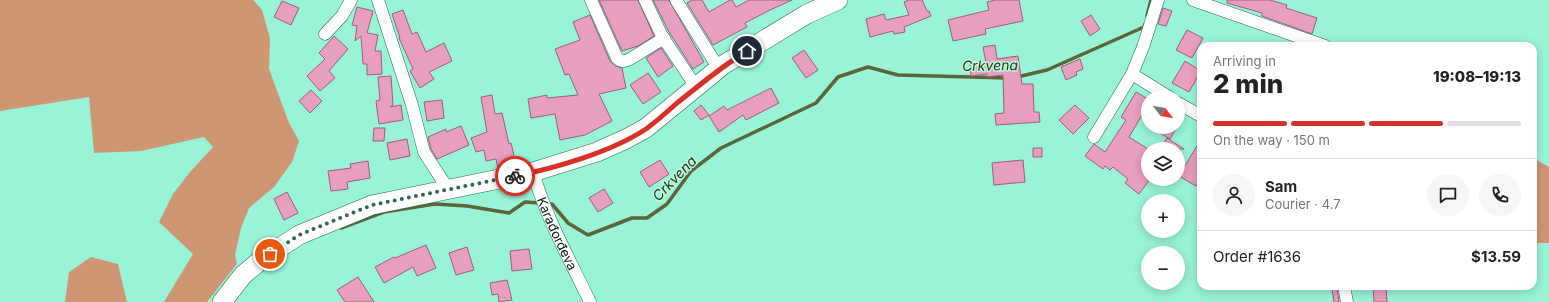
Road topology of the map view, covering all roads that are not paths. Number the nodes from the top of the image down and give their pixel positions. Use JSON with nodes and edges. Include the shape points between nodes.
{"nodes":[{"id":1,"x":351,"y":0,"type":"edge"},
{"id":2,"x":378,"y":0,"type":"edge"},
{"id":3,"x":591,"y":0,"type":"edge"},
{"id":4,"x":645,"y":0,"type":"edge"},
{"id":5,"x":676,"y":0,"type":"edge"},
{"id":6,"x":838,"y":0,"type":"edge"},
{"id":7,"x":1158,"y":0,"type":"edge"},
{"id":8,"x":1193,"y":0,"type":"edge"},
{"id":9,"x":325,"y":34,"type":"dead end"},
{"id":10,"x":664,"y":38,"type":"junction"},
{"id":11,"x":1314,"y":42,"type":"edge"},
{"id":12,"x":719,"y":69,"type":"junction"},
{"id":13,"x":1132,"y":74,"type":"junction"},
{"id":14,"x":696,"y":87,"type":"junction"},
{"id":15,"x":1158,"y":90,"type":"edge"},
{"id":16,"x":1185,"y":106,"type":"edge"},
{"id":17,"x":1197,"y":114,"type":"edge"},
{"id":18,"x":1094,"y":137,"type":"dead end"},
{"id":19,"x":533,"y":172,"type":"junction"},
{"id":20,"x":448,"y":189,"type":"junction"},
{"id":21,"x":1345,"y":290,"type":"edge"},
{"id":22,"x":222,"y":302,"type":"edge"},
{"id":23,"x":590,"y":302,"type":"edge"},
{"id":24,"x":1347,"y":302,"type":"edge"}],
"edges":[{"from":1,"to":9,"type":"street","via":[[342,16]]},
{"from":2,"to":20,"type":"street","via":[[412,105],[424,152]]},
{"from":3,"to":10,"type":"street","via":[[616,58],[621,61],[625,62]]},
{"from":4,"to":10,"type":"street"},
{"from":5,"to":12,"type":"street"},
{"from":6,"to":12,"type":"main road","via":[[807,14]]},
{"from":7,"to":13,"type":"street"},
{"from":8,"to":11,"type":"street"},
{"from":10,"to":14,"type":"street"},
{"from":12,"to":14,"type":"main road"},
{"from":13,"to":15,"type":"street"},
{"from":13,"to":18,"type":"street"},
{"from":14,"to":19,"type":"main road","via":[[646,128],[626,140]]},
{"from":16,"to":17,"type":"street"},
{"from":19,"to":20,"type":"main road"},
{"from":19,"to":23,"type":"street","name":"Karađorđeva","via":[[553,224]]},
{"from":20,"to":22,"type":"main road","via":[[372,205],[299,235],[243,275]]},
{"from":21,"to":24,"type":"street"}]}
